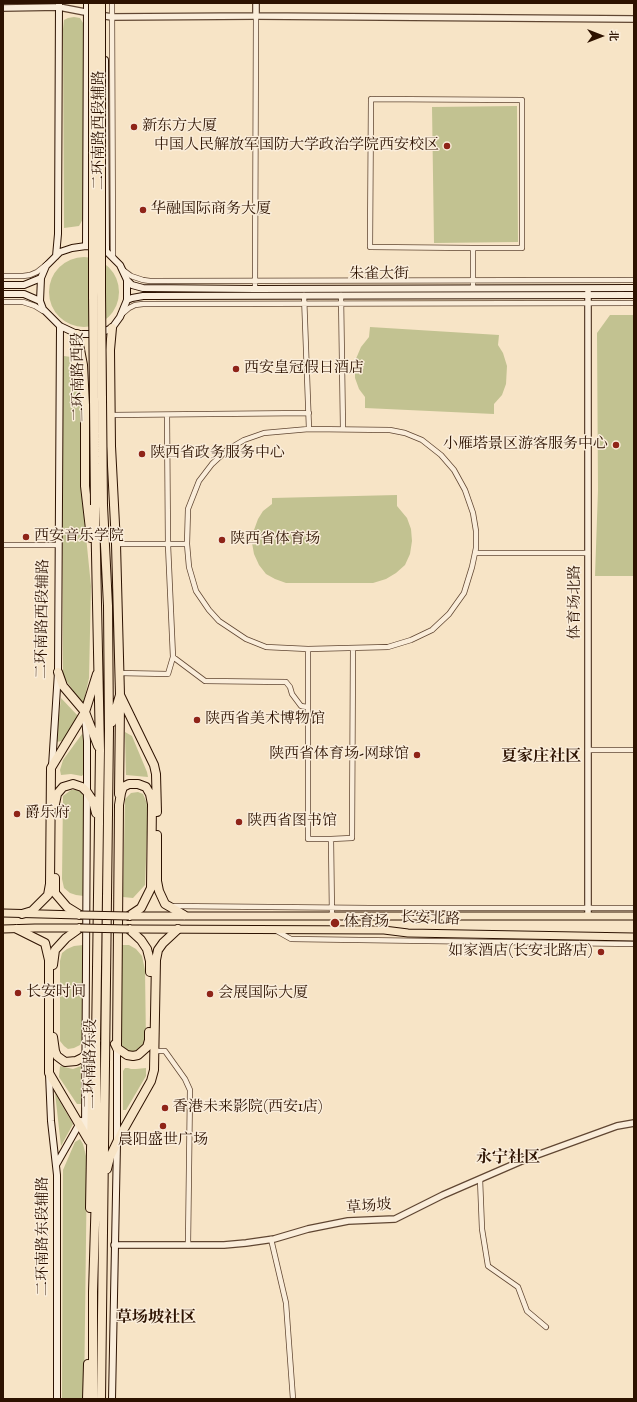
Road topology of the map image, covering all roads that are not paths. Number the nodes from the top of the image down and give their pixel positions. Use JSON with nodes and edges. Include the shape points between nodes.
{"nodes":[{"id":1,"x":87,"y":3,"type":"edge"},
{"id":2,"x":93,"y":3,"type":"edge"},
{"id":3,"x":101,"y":3,"type":"edge"},
{"id":4,"x":105,"y":3,"type":"edge"},
{"id":5,"x":112,"y":3,"type":"edge"},
{"id":6,"x":256,"y":3,"type":"edge"},
{"id":7,"x":59,"y":5,"type":"edge"},
{"id":8,"x":3,"y":8,"type":"edge"},
{"id":9,"x":87,"y":12,"type":"junction"},
{"id":10,"x":105,"y":16,"type":"junction"},
{"id":11,"x":256,"y":16,"type":"junction"},
{"id":12,"x":112,"y":17,"type":"junction"},
{"id":13,"x":634,"y":19,"type":"edge"},
{"id":14,"x":86,"y":246,"type":"junction"},
{"id":15,"x":473,"y":248,"type":"junction"},
{"id":16,"x":106,"y":251,"type":"junction"},
{"id":17,"x":56,"y":256,"type":"junction"},
{"id":18,"x":113,"y":258,"type":"junction"},
{"id":19,"x":50,"y":262,"type":"junction"},
{"id":20,"x":122,"y":269,"type":"junction"},
{"id":21,"x":3,"y":276,"type":"edge"},
{"id":22,"x":41,"y":278,"type":"junction"},
{"id":23,"x":127,"y":280,"type":"junction"},
{"id":24,"x":473,"y":280,"type":"junction"},
{"id":25,"x":634,"y":280,"type":"edge"},
{"id":26,"x":255,"y":281,"type":"junction"},
{"id":27,"x":3,"y":285,"type":"edge"},
{"id":28,"x":473,"y":288,"type":"junction"},
{"id":29,"x":634,"y":288,"type":"edge"},
{"id":30,"x":255,"y":289,"type":"junction"},
{"id":31,"x":588,"y":292,"type":"junction"},
{"id":32,"x":3,"y":294,"type":"edge"},
{"id":33,"x":304,"y":295,"type":"junction"},
{"id":34,"x":341,"y":295,"type":"junction"},
{"id":35,"x":634,"y":295,"type":"edge"},
{"id":36,"x":127,"y":300,"type":"junction"},
{"id":37,"x":40,"y":301,"type":"junction"},
{"id":38,"x":3,"y":302,"type":"edge"},
{"id":39,"x":305,"y":304,"type":"junction"},
{"id":40,"x":341,"y":304,"type":"junction"},
{"id":41,"x":588,"y":304,"type":"junction"},
{"id":42,"x":634,"y":304,"type":"edge"},
{"id":43,"x":49,"y":315,"type":"junction"},
{"id":44,"x":120,"y":317,"type":"junction"},
{"id":45,"x":60,"y":326,"type":"junction"},
{"id":46,"x":112,"y":328,"type":"junction"},
{"id":47,"x":76,"y":334,"type":"junction"},
{"id":48,"x":309,"y":413,"type":"junction"},
{"id":49,"x":110,"y":415,"type":"junction"},
{"id":50,"x":167,"y":415,"type":"junction"},
{"id":51,"x":309,"y":429,"type":"junction"},
{"id":52,"x":343,"y":429,"type":"junction"},
{"id":53,"x":111,"y":446,"type":"junction"},
{"id":54,"x":99,"y":505,"type":"junction"},
{"id":55,"x":116,"y":544,"type":"junction"},
{"id":56,"x":168,"y":544,"type":"junction"},
{"id":57,"x":187,"y":544,"type":"junction"},
{"id":58,"x":3,"y":545,"type":"edge"},
{"id":59,"x":58,"y":545,"type":"junction"},
{"id":60,"x":475,"y":553,"type":"junction"},
{"id":61,"x":588,"y":553,"type":"junction"},
{"id":62,"x":97,"y":579,"type":"junction"},
{"id":63,"x":108,"y":606,"type":"junction"},
{"id":64,"x":353,"y":648,"type":"junction"},
{"id":65,"x":308,"y":649,"type":"junction"},
{"id":66,"x":173,"y":657,"type":"junction"},
{"id":67,"x":99,"y":667,"type":"junction"},
{"id":68,"x":58,"y":672,"type":"junction"},
{"id":69,"x":119,"y":673,"type":"junction"},
{"id":70,"x":120,"y":695,"type":"junction"},
{"id":71,"x":307,"y":707,"type":"junction"},
{"id":72,"x":85,"y":712,"type":"junction"},
{"id":73,"x":109,"y":730,"type":"junction"},
{"id":74,"x":100,"y":750,"type":"junction"},
{"id":75,"x":588,"y":750,"type":"junction"},
{"id":76,"x":634,"y":750,"type":"edge"},
{"id":77,"x":52,"y":768,"type":"junction"},
{"id":78,"x":88,"y":792,"type":"junction"},
{"id":79,"x":119,"y":804,"type":"junction"},
{"id":80,"x":99,"y":827,"type":"junction"},
{"id":81,"x":331,"y":839,"type":"junction"},
{"id":82,"x":167,"y":906,"type":"junction"},
{"id":83,"x":332,"y":907,"type":"junction"},
{"id":84,"x":588,"y":908,"type":"junction"},
{"id":85,"x":634,"y":908,"type":"edge"},
{"id":86,"x":3,"y":913,"type":"edge"},
{"id":87,"x":22,"y":914,"type":"junction"},
{"id":88,"x":80,"y":915,"type":"junction"},
{"id":89,"x":184,"y":915,"type":"junction"},
{"id":90,"x":129,"y":916,"type":"junction"},
{"id":91,"x":332,"y":916,"type":"junction"},
{"id":92,"x":588,"y":916,"type":"junction"},
{"id":93,"x":634,"y":916,"type":"edge"},
{"id":94,"x":80,"y":928,"type":"junction"},
{"id":95,"x":3,"y":929,"type":"edge"},
{"id":96,"x":129,"y":929,"type":"junction"},
{"id":97,"x":178,"y":929,"type":"junction"},
{"id":98,"x":17,"y":930,"type":"junction"},
{"id":99,"x":273,"y":930,"type":"junction"},
{"id":100,"x":634,"y":937,"type":"edge"},
{"id":101,"x":634,"y":944,"type":"edge"},
{"id":102,"x":106,"y":1024,"type":"junction"},
{"id":103,"x":95,"y":1043,"type":"junction"},
{"id":104,"x":117,"y":1048,"type":"junction"},
{"id":105,"x":154,"y":1051,"type":"junction"},
{"id":106,"x":86,"y":1055,"type":"junction"},
{"id":107,"x":49,"y":1073,"type":"junction"},
{"id":108,"x":85,"y":1115,"type":"junction"},
{"id":109,"x":634,"y":1123,"type":"edge"},
{"id":110,"x":80,"y":1124,"type":"junction"},
{"id":111,"x":85,"y":1132,"type":"junction"},
{"id":112,"x":90,"y":1143,"type":"junction"},
{"id":113,"x":117,"y":1143,"type":"junction"},
{"id":114,"x":56,"y":1165,"type":"junction"},
{"id":115,"x":104,"y":1179,"type":"junction"},
{"id":116,"x":480,"y":1179,"type":"junction"},
{"id":117,"x":90,"y":1180,"type":"junction"},
{"id":118,"x":96,"y":1205,"type":"junction"},
{"id":119,"x":271,"y":1239,"type":"junction"},
{"id":120,"x":114,"y":1245,"type":"junction"},
{"id":121,"x":188,"y":1245,"type":"junction"},
{"id":122,"x":546,"y":1327,"type":"dead end"},
{"id":123,"x":57,"y":1399,"type":"edge"},
{"id":124,"x":87,"y":1399,"type":"edge"},
{"id":125,"x":93,"y":1399,"type":"edge"},
{"id":126,"x":101,"y":1399,"type":"edge"},
{"id":127,"x":112,"y":1399,"type":"edge"},
{"id":128,"x":293,"y":1399,"type":"edge"}],
"edges":[{"from":1,"to":9,"type":"main road"},
{"from":2,"to":54,"type":"highway","name":"二环南路西段","bridge":true,"via":[[93,296]]},
{"from":3,"to":54,"type":"highway","name":"二环南路西段","bridge":true},
{"from":4,"to":10,"type":"main road"},
{"from":5,"to":12,"type":"street","name":"二环南路西段辅路"},
{"from":6,"to":11,"type":"street"},
{"from":7,"to":8,"type":"street"},
{"from":7,"to":9,"type":"street"},
{"from":7,"to":17,"type":"main road"},
{"from":9,"to":10,"type":"street"},
{"from":9,"to":14,"type":"main road"},
{"from":10,"to":12,"type":"street"},
{"from":10,"to":16,"type":"main road"},
{"from":11,"to":12,"type":"street"},
{"from":11,"to":13,"type":"street"},
{"from":11,"to":26,"type":"street"},
{"from":12,"to":18,"type":"street","name":"二环南路西段辅路"},
{"from":14,"to":16,"type":"main road"},
{"from":14,"to":17,"type":"main road","via":[[72,248]]},
{"from":15,"to":15,"type":"street","via":[[522,248],[522,100],[371,99],[370,248]]},
{"from":15,"to":24,"type":"street"},
{"from":16,"to":18,"type":"main road"},
{"from":17,"to":19,"type":"main road"},
{"from":18,"to":20,"type":"main road"},
{"from":19,"to":21,"type":"street","via":[[37,272],[23,276]]},
{"from":19,"to":22,"type":"main road"},
{"from":20,"to":23,"type":"main road"},
{"from":20,"to":26,"type":"street","via":[[131,276],[143,280]]},
{"from":22,"to":27,"type":"main road","via":[[24,285]]},
{"from":22,"to":37,"type":"main road"},
{"from":23,"to":30,"type":"main road","name":"朱雀大街","via":[[132,285],[143,288]]},
{"from":23,"to":36,"type":"main road"},
{"from":24,"to":25,"type":"street"},
{"from":24,"to":26,"type":"street"},
{"from":24,"to":28,"type":"street"},
{"from":26,"to":30,"type":"street"},
{"from":28,"to":30,"type":"main road","name":"朱雀大街"},
{"from":28,"to":31,"type":"main road","name":"朱雀大街"},
{"from":29,"to":31,"type":"main road","name":"朱雀大街"},
{"from":31,"to":34,"type":"main road","name":"朱雀大街"},
{"from":31,"to":35,"type":"main road","name":"朱雀大街"},
{"from":31,"to":41,"type":"street","name":"体育场北路"},
{"from":32,"to":37,"type":"main road","via":[[24,294]]},
{"from":33,"to":34,"type":"main road","name":"朱雀大街"},
{"from":33,"to":36,"type":"main road","name":"朱雀大街","via":[[143,296]]},
{"from":33,"to":39,"type":"street"},
{"from":34,"to":40,"type":"street"},
{"from":36,"to":44,"type":"main road"},
{"from":37,"to":43,"type":"main road"},
{"from":38,"to":43,"type":"street","via":[[23,302],[42,309]]},
{"from":39,"to":40,"type":"street"},
{"from":39,"to":44,"type":"street","via":[[143,304],[129,308]]},
{"from":39,"to":48,"type":"street"},
{"from":40,"to":41,"type":"street"},
{"from":40,"to":52,"type":"street"},
{"from":41,"to":42,"type":"street"},
{"from":41,"to":61,"type":"street","name":"体育场北路"},
{"from":43,"to":45,"type":"main road"},
{"from":44,"to":46,"type":"main road"},
{"from":45,"to":47,"type":"main road"},
{"from":45,"to":59,"type":"main road","name":"二环南路西段辅路"},
{"from":46,"to":47,"type":"main road","via":[[98,334]]},
{"from":46,"to":49,"type":"highway"},
{"from":47,"to":62,"type":"highway","via":[[83,365],[85,486]]},
{"from":48,"to":50,"type":"street"},
{"from":48,"to":51,"type":"street"},
{"from":49,"to":50,"type":"street"},
{"from":49,"to":53,"type":"highway"},
{"from":50,"to":56,"type":"street"},
{"from":51,"to":52,"type":"street"},
{"from":51,"to":57,"type":"street","via":[[264,433],[244,440],[227,450],[212,464],[199,481],[188,509]]},
{"from":52,"to":60,"type":"street","via":[[390,430],[405,433],[422,440],[441,455],[454,470],[473,513],[476,531]]},
{"from":53,"to":55,"type":"highway"},
{"from":53,"to":63,"type":"highway"},
{"from":54,"to":62,"type":"highway","name":"二环南路西段"},
{"from":54,"to":63,"type":"highway","name":"二环南路西段"},
{"from":55,"to":56,"type":"street"},
{"from":55,"to":69,"type":"highway"},
{"from":56,"to":57,"type":"street"},
{"from":56,"to":66,"type":"street"},
{"from":57,"to":65,"type":"street","via":[[189,566],[196,591],[219,621],[246,639],[266,647]]},
{"from":58,"to":59,"type":"street"},
{"from":59,"to":68,"type":"main road","name":"二环南路西段辅路"},
{"from":60,"to":61,"type":"street"},
{"from":60,"to":64,"type":"street","via":[[464,593],[449,614],[432,630],[388,647]]},
{"from":61,"to":75,"type":"street","name":"体育场北路"},
{"from":62,"to":67,"type":"highway","name":"二环南路西段"},
{"from":63,"to":73,"type":"highway","name":"二环南路西段"},
{"from":64,"to":65,"type":"street"},
{"from":64,"to":81,"type":"street","via":[[352,838]]},
{"from":65,"to":71,"type":"street"},
{"from":66,"to":69,"type":"street","via":[[168,674]]},
{"from":66,"to":71,"type":"street","via":[[205,680],[286,682],[301,706]]},
{"from":67,"to":72,"type":"highway"},
{"from":67,"to":74,"type":"highway","name":"二环南路西段"},
{"from":68,"to":72,"type":"highway","via":[[63,686]]},
{"from":68,"to":77,"type":"main road","name":"二环南路西段辅路"},
{"from":69,"to":70,"type":"highway"},
{"from":70,"to":73,"type":"highway"},
{"from":70,"to":79,"type":"highway"},
{"from":70,"to":82,"type":"highway","via":[[154,765],[157,881]]},
{"from":71,"to":81,"type":"street","via":[[308,839]]},
{"from":72,"to":74,"type":"highway"},
{"from":72,"to":77,"type":"highway"},
{"from":72,"to":78,"type":"main road"},
{"from":73,"to":102,"type":"highway","name":"二环南路东段"},
{"from":74,"to":80,"type":"highway","name":"二环南路东段"},
{"from":75,"to":76,"type":"street"},
{"from":75,"to":84,"type":"street","name":"体育场北路"},
{"from":77,"to":87,"type":"highway","via":[[48,895],[32,911]]},
{"from":78,"to":80,"type":"highway","via":[[93,801]]},
{"from":78,"to":88,"type":"highway","via":[[73,784],[63,787],[56,794],[55,805],[55,893],[67,908]]},
{"from":78,"to":106,"type":"main road"},
{"from":79,"to":90,"type":"highway","via":[[121,793],[129,784],[146,787],[152,804],[151,888],[141,908]]},
{"from":79,"to":104,"type":"highway"},
{"from":80,"to":103,"type":"highway","name":"二环南路东段"},
{"from":81,"to":83,"type":"street"},
{"from":82,"to":83,"type":"street"},
{"from":82,"to":89,"type":"highway"},
{"from":83,"to":84,"type":"street"},
{"from":83,"to":91,"type":"street"},
{"from":84,"to":85,"type":"street"},
{"from":84,"to":92,"type":"street","name":"体育场北路"},
{"from":86,"to":87,"type":"main road","name":"长安北路"},
{"from":87,"to":88,"type":"main road","name":"长安北路"},
{"from":88,"to":90,"type":"main road","name":"长安北路","bridge":true},
{"from":89,"to":90,"type":"main road","name":"长安北路"},
{"from":89,"to":91,"type":"main road","name":"长安北路"},
{"from":91,"to":92,"type":"main road","name":"长安北路"},
{"from":92,"to":93,"type":"main road","name":"长安北路"},
{"from":94,"to":96,"type":"main road","name":"长安北路","bridge":true},
{"from":94,"to":98,"type":"main road","name":"长安北路"},
{"from":94,"to":106,"type":"highway","via":[[55,950],[53,1043],[57,1056],[65,1062],[76,1061]]},
{"from":95,"to":98,"type":"main road","name":"长安北路"},
{"from":96,"to":97,"type":"main road","name":"长安北路"},
{"from":96,"to":104,"type":"highway","via":[[147,948],[150,960],[149,1040],[147,1047],[138,1055],[127,1055]]},
{"from":97,"to":99,"type":"main road","name":"长安北路"},
{"from":97,"to":105,"type":"highway","via":[[158,950],[156,960]]},
{"from":98,"to":107,"type":"highway","via":[[45,943],[48,951]]},
{"from":99,"to":100,"type":"main road","name":"长安北路","via":[[384,930],[408,933]]},
{"from":99,"to":101,"type":"street","via":[[291,939]]},
{"from":102,"to":104,"type":"highway"},
{"from":102,"to":115,"type":"highway","name":"二环南路东段"},
{"from":103,"to":106,"type":"highway"},
{"from":103,"to":112,"type":"highway"},
{"from":103,"to":118,"type":"highway","name":"二环南路东段"},
{"from":104,"to":113,"type":"main road"},
{"from":105,"to":113,"type":"highway","via":[[151,1081]]},
{"from":105,"to":121,"type":"street","via":[[165,1051],[190,1090]]},
{"from":106,"to":108,"type":"main road"},
{"from":107,"to":110,"type":"highway"},
{"from":107,"to":114,"type":"main road","name":"二环南路东段辅路"},
{"from":108,"to":110,"type":"main road"},
{"from":108,"to":111,"type":"main road"},
{"from":109,"to":116,"type":"street","name":"草场坡","via":[[617,1126],[572,1142]]},
{"from":110,"to":111,"type":"highway"},
{"from":110,"to":114,"type":"main road"},
{"from":111,"to":112,"type":"highway"},
{"from":112,"to":117,"type":"highway"},
{"from":113,"to":115,"type":"highway"},
{"from":113,"to":120,"type":"main road"},
{"from":114,"to":123,"type":"main road","name":"二环南路东段辅路"},
{"from":115,"to":126,"type":"highway","name":"二环南路东段"},
{"from":116,"to":119,"type":"street","name":"草场坡","via":[[396,1219],[348,1221]]},
{"from":116,"to":122,"type":"street","via":[[482,1229],[488,1266],[518,1287],[526,1311]]},
{"from":117,"to":118,"type":"highway"},
{"from":117,"to":124,"type":"highway"},
{"from":118,"to":125,"type":"highway","name":"二环南路东段"},
{"from":119,"to":121,"type":"street","name":"草场坡","via":[[246,1243]]},
{"from":119,"to":128,"type":"street","via":[[286,1303]]},
{"from":120,"to":121,"type":"street","name":"草场坡"},
{"from":120,"to":127,"type":"main road"}]}
